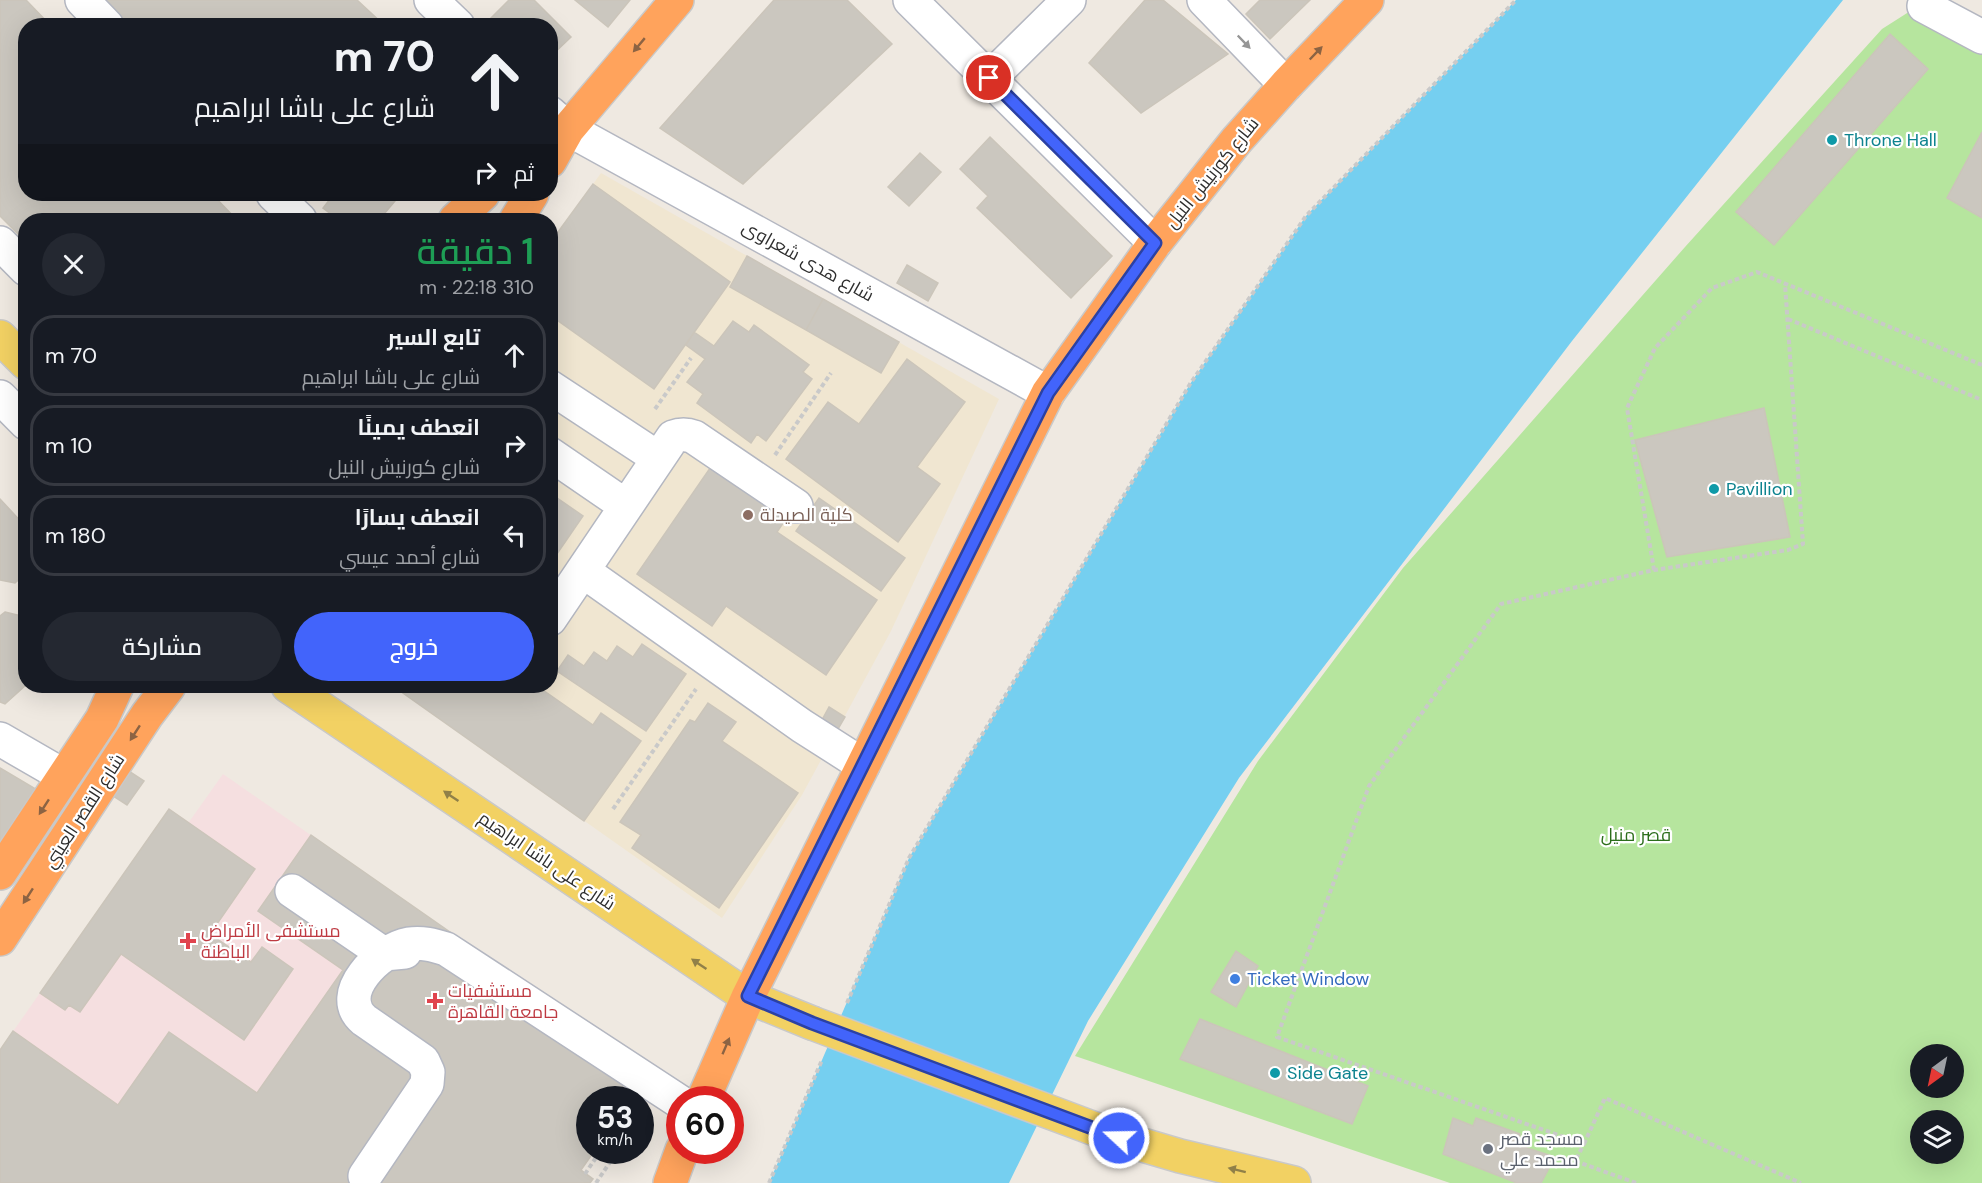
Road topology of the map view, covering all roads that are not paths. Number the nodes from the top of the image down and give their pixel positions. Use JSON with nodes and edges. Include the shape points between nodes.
{"nodes":[{"id":1,"x":82,"y":0,"type":"edge"},
{"id":2,"x":431,"y":0,"type":"edge"},
{"id":3,"x":677,"y":0,"type":"edge"},
{"id":4,"x":910,"y":0,"type":"edge"},
{"id":5,"x":1069,"y":0,"type":"edge"},
{"id":6,"x":1204,"y":0,"type":"edge"},
{"id":7,"x":1367,"y":0,"type":"edge"},
{"id":8,"x":1924,"y":6,"type":"dead end"},
{"id":9,"x":99,"y":18,"type":"edge"},
{"id":10,"x":450,"y":18,"type":"edge"},
{"id":11,"x":1982,"y":37,"type":"edge"},
{"id":12,"x":989,"y":78,"type":"junction"},
{"id":13,"x":1286,"y":85,"type":"junction"},
{"id":14,"x":558,"y":125,"type":"edge"},
{"id":15,"x":558,"y":128,"type":"edge"},
{"id":16,"x":280,"y":201,"type":"edge"},
{"id":17,"x":475,"y":201,"type":"edge"},
{"id":18,"x":293,"y":213,"type":"edge"},
{"id":19,"x":463,"y":213,"type":"edge"},
{"id":20,"x":0,"y":243,"type":"edge"},
{"id":21,"x":1155,"y":243,"type":"junction"},
{"id":22,"x":18,"y":260,"type":"edge"},
{"id":23,"x":0,"y":337,"type":"edge"},
{"id":24,"x":18,"y":355,"type":"edge"},
{"id":25,"x":558,"y":392,"type":"edge"},
{"id":26,"x":1048,"y":393,"type":"junction"},
{"id":27,"x":0,"y":397,"type":"edge"},
{"id":28,"x":18,"y":415,"type":"edge"},
{"id":29,"x":645,"y":450,"type":"junction"},
{"id":30,"x":558,"y":459,"type":"edge"},
{"id":31,"x":626,"y":506,"type":"junction"},
{"id":32,"x":796,"y":506,"type":"dead end"},
{"id":33,"x":583,"y":571,"type":"junction"},
{"id":34,"x":558,"y":607,"type":"edge"},
{"id":35,"x":114,"y":693,"type":"edge"},
{"id":36,"x":164,"y":693,"type":"edge"},
{"id":37,"x":298,"y":693,"type":"edge"},
{"id":38,"x":0,"y":739,"type":"edge"},
{"id":39,"x":863,"y":765,"type":"junction"},
{"id":40,"x":64,"y":776,"type":"junction"},
{"id":41,"x":0,"y":873,"type":"edge"},
{"id":42,"x":292,"y":891,"type":"dead end"},
{"id":43,"x":0,"y":939,"type":"edge"},
{"id":44,"x":384,"y":954,"type":"junction"},
{"id":45,"x":748,"y":996,"type":"junction"},
{"id":46,"x":709,"y":1086,"type":"edge"},
{"id":47,"x":666,"y":1093,"type":"edge"},
{"id":48,"x":666,"y":1111,"type":"edge"},
{"id":49,"x":677,"y":1164,"type":"edge"},
{"id":50,"x":1179,"y":1170,"type":"edge"},
{"id":51,"x":365,"y":1176,"type":"dead end"},
{"id":52,"x":670,"y":1183,"type":"edge"},
{"id":53,"x":1293,"y":1183,"type":"edge"}],
"edges":[{"from":1,"to":9,"type":"street"},
{"from":2,"to":10,"type":"street"},
{"from":3,"to":14,"type":"highway","one_way":true},
{"from":4,"to":12,"type":"street"},
{"from":5,"to":12,"type":"street"},
{"from":6,"to":13,"type":"street","one_way":true},
{"from":13,"to":7,"type":"highway","name":"شارع كورنيش النيل","one_way":true},
{"from":8,"to":11,"type":"street"},
{"from":12,"to":21,"type":"street"},
{"from":13,"to":21,"type":"highway","name":"شارع كورنيش النيل"},
{"from":15,"to":26,"type":"street","name":"شارع هدى شعراوى"},
{"from":16,"to":18,"type":"street"},
{"from":17,"to":19,"type":"highway"},
{"from":20,"to":22,"type":"street"},
{"from":21,"to":26,"type":"highway","name":"شارع كورنيش النيل"},
{"from":23,"to":24,"type":"main road"},
{"from":25,"to":29,"type":"street"},
{"from":26,"to":39,"type":"highway","name":"شارع كورنيش النيل"},
{"from":27,"to":28,"type":"street"},
{"from":29,"to":31,"type":"street"},
{"from":29,"to":32,"type":"street","via":[[687,434]]},
{"from":30,"to":31,"type":"street"},
{"from":31,"to":33,"type":"street"},
{"from":33,"to":34,"type":"street"},
{"from":33,"to":39,"type":"street"},
{"from":35,"to":40,"type":"highway","name":"شارع القصر العيني","via":[[102,719]]},
{"from":36,"to":43,"type":"highway","name":"شارع القصر العيني","one_way":true},
{"from":45,"to":37,"type":"main road","name":"شارع على باشا ابراهيم","one_way":true},
{"from":38,"to":40,"type":"street"},
{"from":39,"to":45,"type":"highway","name":"شارع كورنيش النيل"},
{"from":40,"to":41,"type":"highway","name":"شارع القصر العيني","one_way":true},
{"from":42,"to":44,"type":"street"},
{"from":44,"to":47,"type":"street","via":[[421,943],[446,949]]},
{"from":44,"to":48,"type":"street","via":[[411,951],[437,958]]},
{"from":44,"to":51,"type":"street","via":[[355,989],[353,1006],[364,1020],[423,1061],[428,1084]]},
{"from":46,"to":45,"type":"highway","name":"شارع كورنيش النيل","one_way":true},
{"from":45,"to":50,"type":"main road","name":"شارع على باشا ابراهيم","bridge":true,"via":[[1119,1138]]},
{"from":49,"to":52,"type":"highway"},
{"from":53,"to":50,"type":"main road","name":"شارع على باشا ابراهيم","one_way":true}]}
